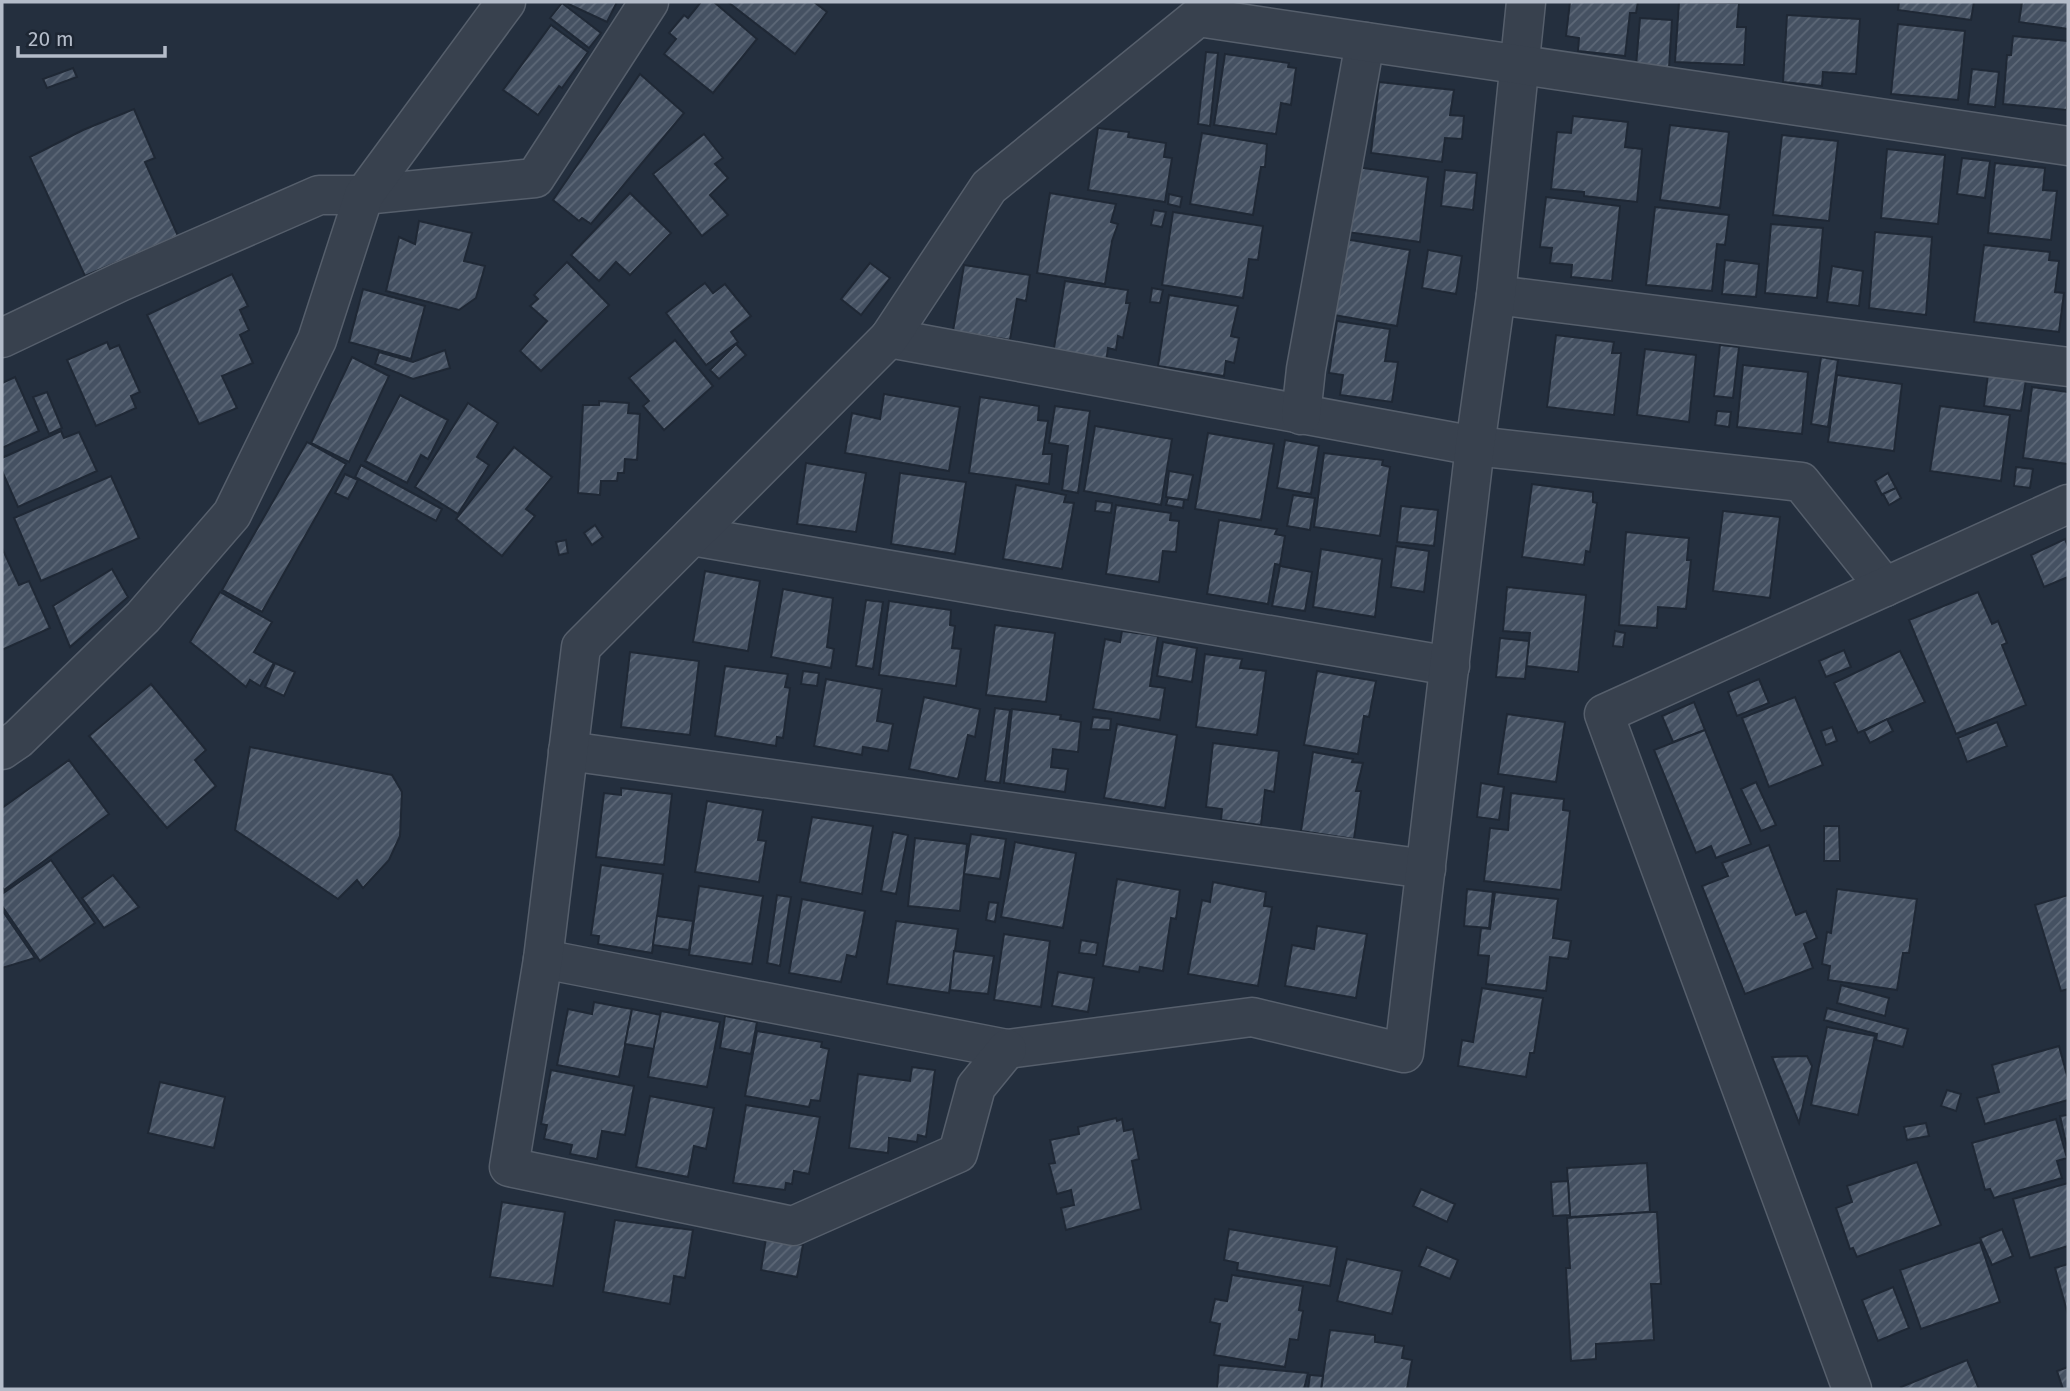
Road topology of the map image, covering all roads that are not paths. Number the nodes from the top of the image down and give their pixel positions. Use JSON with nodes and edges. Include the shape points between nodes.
{"nodes":[{"id":1,"x":506,"y":2,"type":"edge"},
{"id":2,"x":649,"y":2,"type":"edge"},
{"id":3,"x":1526,"y":2,"type":"edge"},
{"id":4,"x":1365,"y":42,"type":"junction"},
{"id":5,"x":1519,"y":65,"type":"junction"},
{"id":6,"x":2068,"y":146,"type":"edge"},
{"id":7,"x":363,"y":195,"type":"junction"},
{"id":8,"x":1496,"y":295,"type":"junction"},
{"id":9,"x":2,"y":338,"type":"edge"},
{"id":10,"x":889,"y":338,"type":"junction"},
{"id":11,"x":2068,"y":367,"type":"edge"},
{"id":12,"x":1301,"y":415,"type":"junction"},
{"id":13,"x":1475,"y":446,"type":"junction"},
{"id":14,"x":2068,"y":504,"type":"edge"},
{"id":15,"x":692,"y":536,"type":"junction"},
{"id":16,"x":1885,"y":587,"type":"junction"},
{"id":17,"x":1450,"y":666,"type":"junction"},
{"id":18,"x":2,"y":750,"type":"edge"},
{"id":19,"x":568,"y":751,"type":"junction"},
{"id":20,"x":1426,"y":869,"type":"junction"},
{"id":21,"x":543,"y":959,"type":"junction"},
{"id":22,"x":1007,"y":1049,"type":"junction"},
{"id":23,"x":1852,"y":1389,"type":"edge"}],
"edges":[{"from":1,"to":7,"type":"street"},
{"from":2,"to":7,"type":"street","via":[[535,178]]},
{"from":3,"to":5,"type":"street"},
{"from":4,"to":5,"type":"street"},
{"from":4,"to":10,"type":"street","via":[[1198,17],[989,187]]},
{"from":4,"to":12,"type":"street"},
{"from":5,"to":6,"type":"street"},
{"from":5,"to":8,"type":"street"},
{"from":7,"to":9,"type":"street","via":[[318,195]]},
{"from":7,"to":18,"type":"street","via":[[317,340],[232,514],[143,617]]},
{"from":8,"to":11,"type":"street"},
{"from":8,"to":13,"type":"street"},
{"from":10,"to":12,"type":"street"},
{"from":10,"to":15,"type":"street"},
{"from":12,"to":13,"type":"street"},
{"from":13,"to":16,"type":"street","via":[[1801,482]]},
{"from":13,"to":17,"type":"street"},
{"from":14,"to":16,"type":"street"},
{"from":15,"to":17,"type":"street"},
{"from":15,"to":19,"type":"street","via":[[581,647]]},
{"from":16,"to":23,"type":"street","via":[[1604,714]]},
{"from":17,"to":20,"type":"street"},
{"from":19,"to":20,"type":"street"},
{"from":19,"to":21,"type":"street"},
{"from":20,"to":22,"type":"street","via":[[1404,1053],[1252,1017]]},
{"from":21,"to":22,"type":"street"},
{"from":21,"to":22,"type":"street","via":[[509,1167],[793,1226],[958,1153],[976,1087]]}]}
